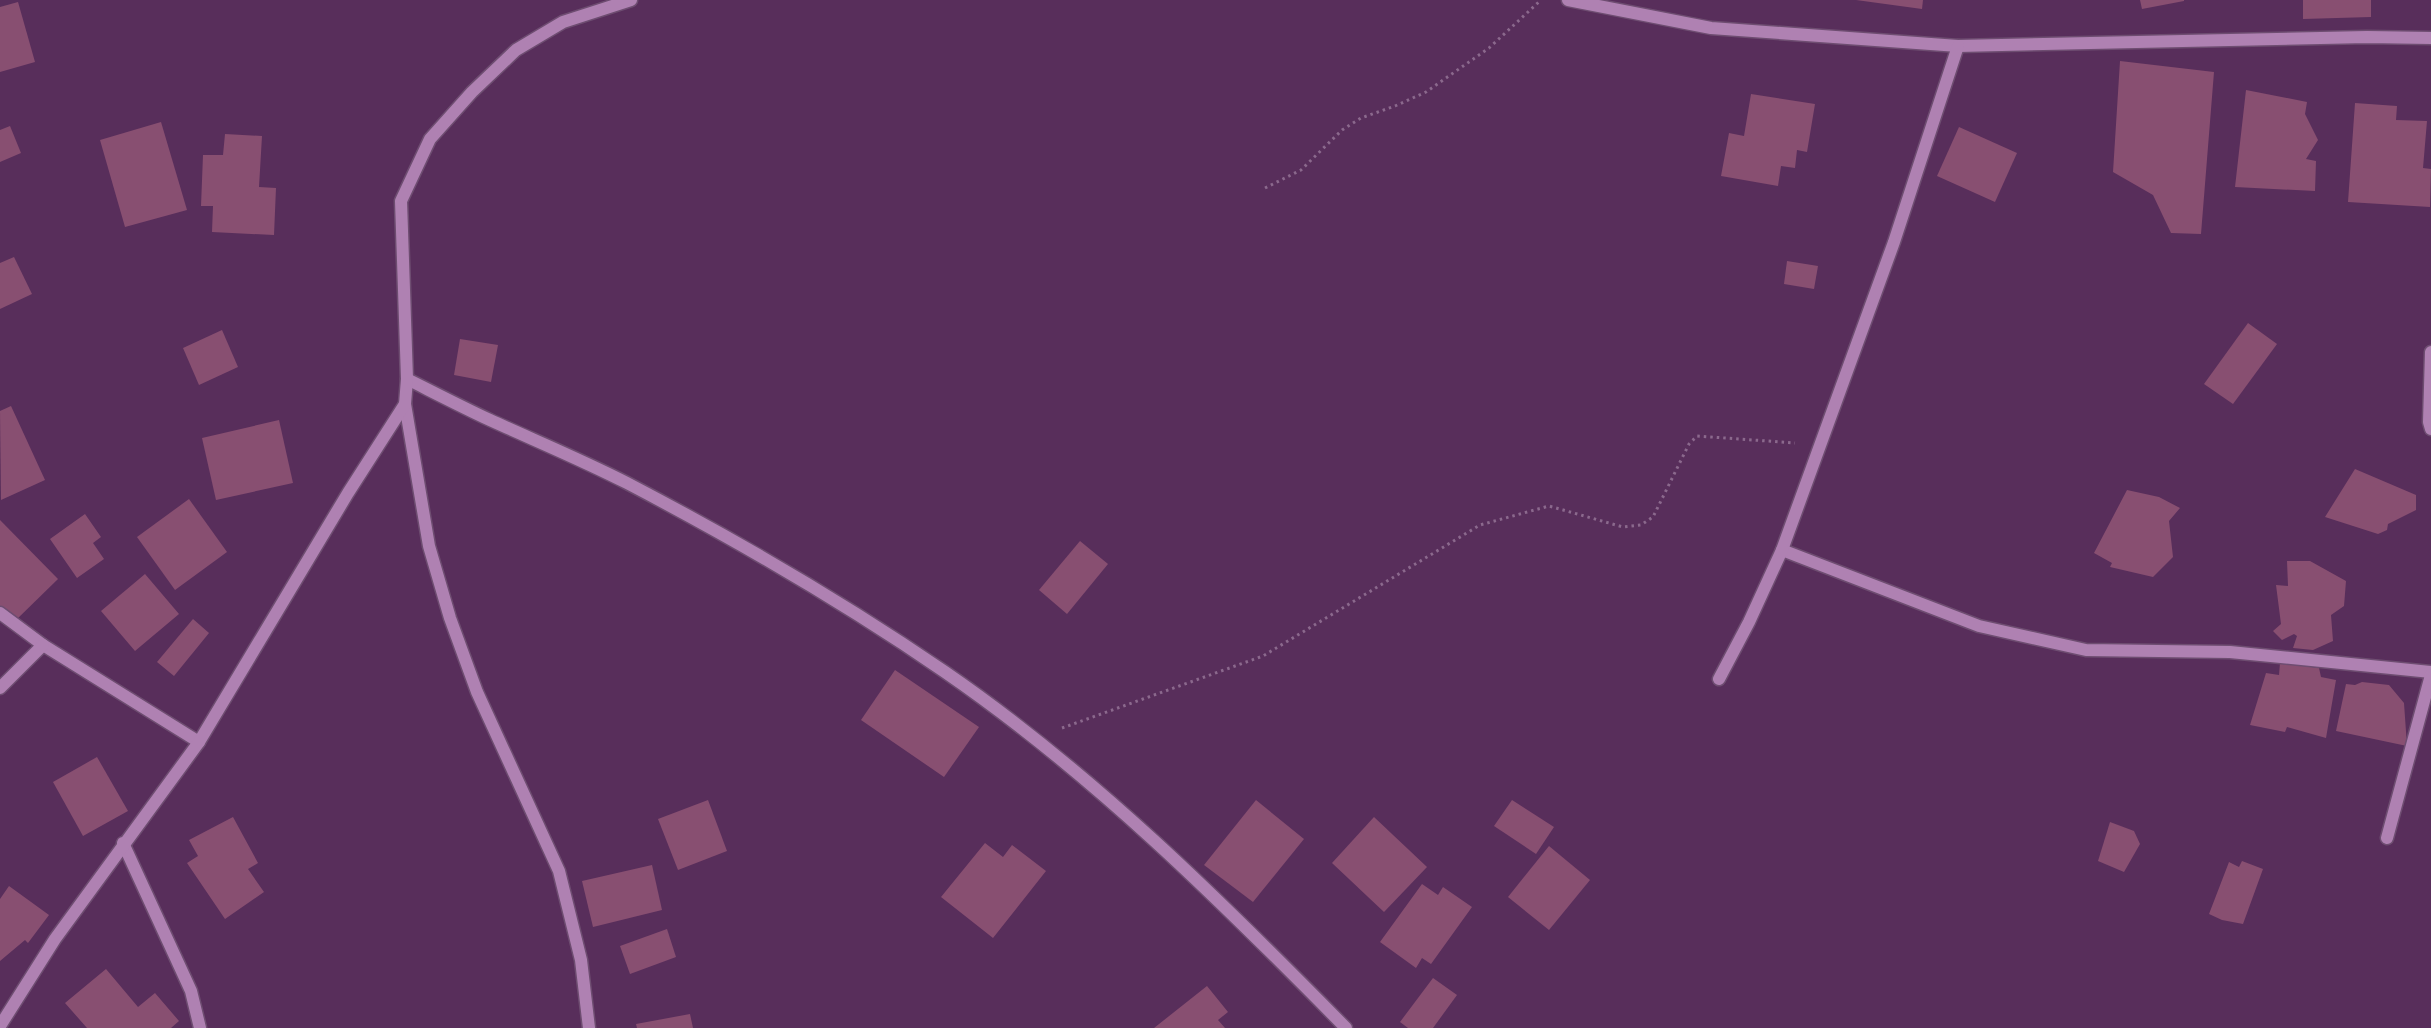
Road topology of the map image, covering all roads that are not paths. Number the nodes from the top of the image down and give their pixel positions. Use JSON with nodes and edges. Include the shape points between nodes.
{"nodes":[{"id":1,"x":631,"y":0,"type":"edge"},
{"id":2,"x":1568,"y":0,"type":"edge"},
{"id":3,"x":2431,"y":38,"type":"edge"},
{"id":4,"x":1958,"y":46,"type":"junction"},
{"id":5,"x":2431,"y":352,"type":"edge"},
{"id":6,"x":407,"y":379,"type":"junction"},
{"id":7,"x":405,"y":404,"type":"junction"},
{"id":8,"x":2431,"y":429,"type":"edge"},
{"id":9,"x":1782,"y":550,"type":"junction"},
{"id":10,"x":0,"y":613,"type":"edge"},
{"id":11,"x":43,"y":645,"type":"junction"},
{"id":12,"x":2431,"y":674,"type":"edge"},
{"id":13,"x":1719,"y":680,"type":"dead end"},
{"id":14,"x":0,"y":688,"type":"edge"},
{"id":15,"x":199,"y":742,"type":"junction"},
{"id":16,"x":2387,"y":838,"type":"dead end"},
{"id":17,"x":123,"y":843,"type":"junction"},
{"id":18,"x":0,"y":1026,"type":"edge"},
{"id":19,"x":200,"y":1028,"type":"edge"},
{"id":20,"x":589,"y":1028,"type":"edge"},
{"id":21,"x":1346,"y":1028,"type":"edge"}],
"edges":[{"from":1,"to":6,"type":"street","via":[[563,22],[516,50],[430,138],[401,201]]},
{"from":2,"to":4,"type":"street","via":[[1712,28]]},
{"from":3,"to":4,"type":"street"},
{"from":4,"to":9,"type":"street","via":[[1894,242]]},
{"from":5,"to":8,"type":"street"},
{"from":6,"to":7,"type":"street"},
{"from":6,"to":21,"type":"street","via":[[624,482],[724,535],[816,588],[946,672],[1106,799],[1238,919]]},
{"from":7,"to":15,"type":"street"},
{"from":7,"to":20,"type":"street","via":[[430,546],[450,618],[477,692],[559,872],[581,960]]},
{"from":9,"to":12,"type":"street","via":[[1979,626],[2086,650],[2230,652]]},
{"from":9,"to":13,"type":"street"},
{"from":10,"to":11,"type":"street"},
{"from":11,"to":14,"type":"street"},
{"from":11,"to":15,"type":"street"},
{"from":12,"to":16,"type":"street"},
{"from":15,"to":17,"type":"street"},
{"from":17,"to":18,"type":"street","via":[[55,939]]},
{"from":17,"to":19,"type":"street","via":[[191,991]]}]}
